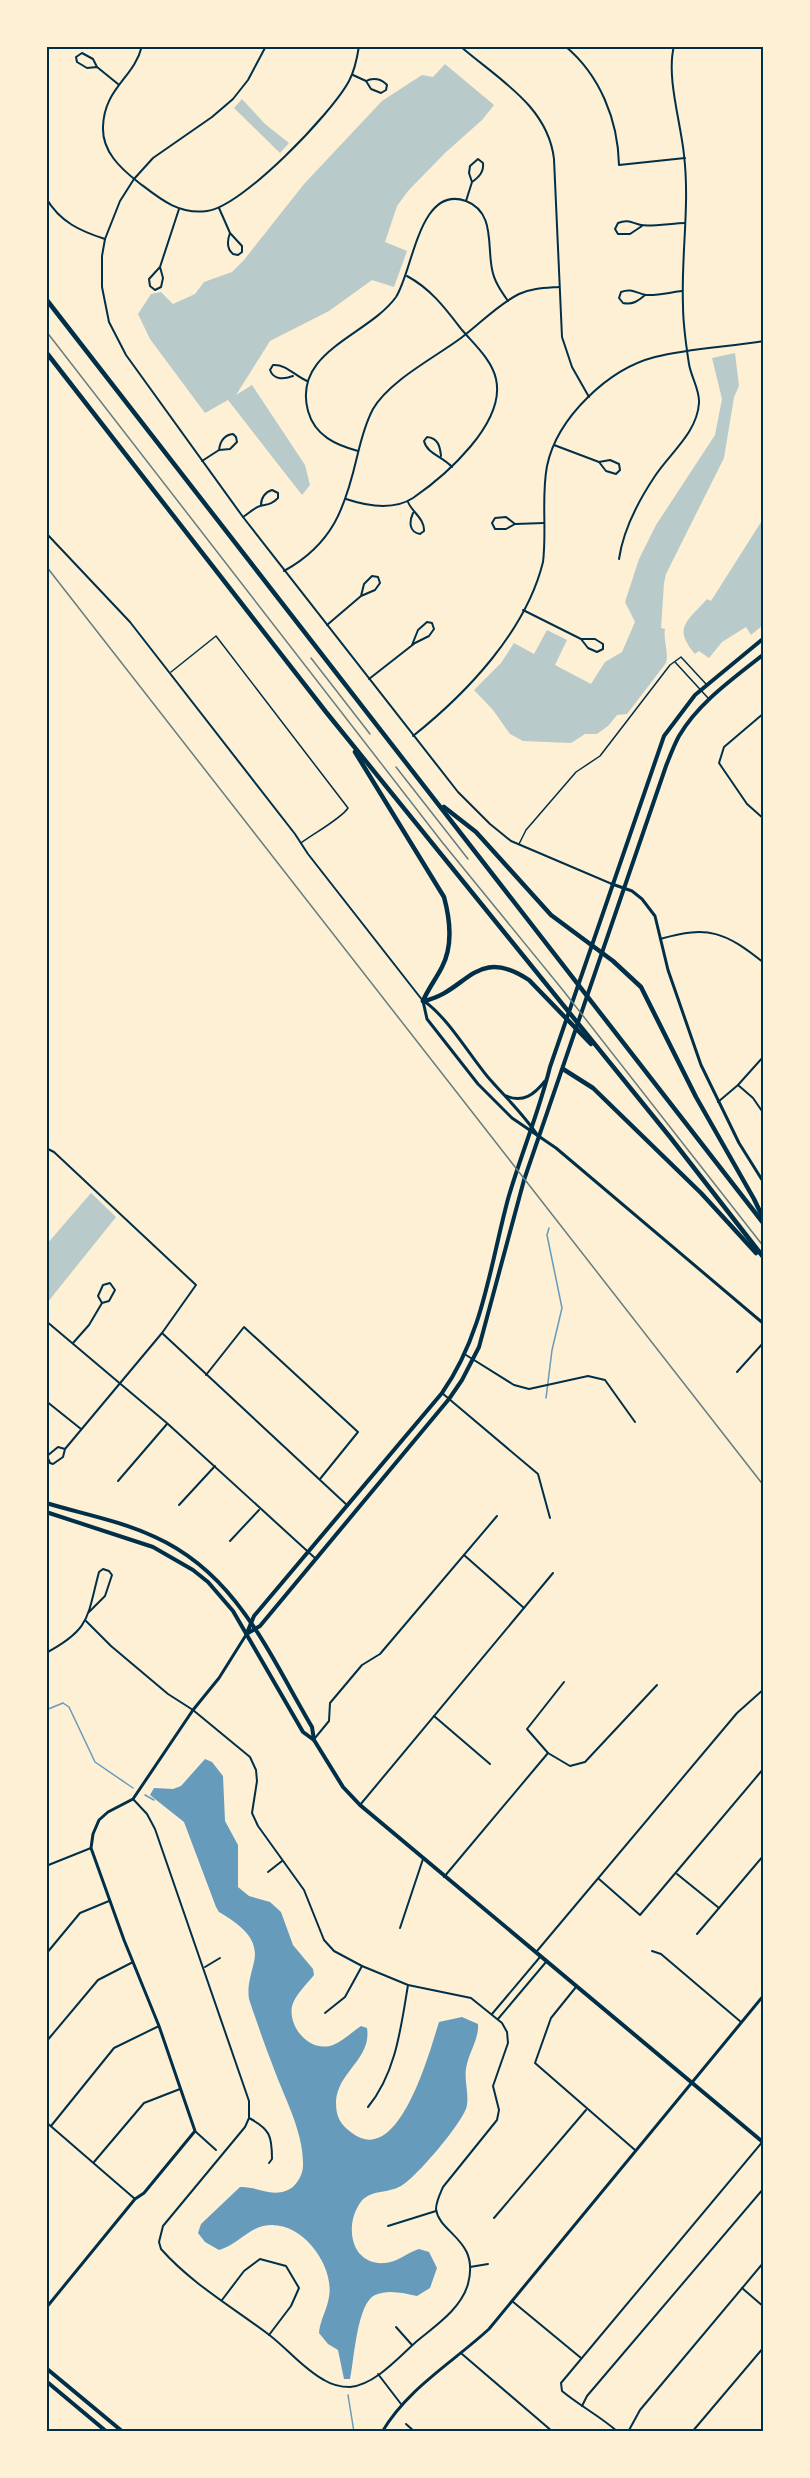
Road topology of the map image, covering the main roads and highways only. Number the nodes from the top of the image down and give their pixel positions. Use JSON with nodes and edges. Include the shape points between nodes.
{"nodes":[{"id":1,"x":46,"y":299,"type":"edge"},
{"id":2,"x":46,"y":352,"type":"edge"},
{"id":3,"x":764,"y":639,"type":"edge"},
{"id":4,"x":764,"y":654,"type":"edge"},
{"id":5,"x":345,"y":737,"type":"junction"},
{"id":6,"x":438,"y":803,"type":"junction"},
{"id":7,"x":591,"y":944,"type":"junction"},
{"id":8,"x":603,"y":953,"type":"junction"},
{"id":9,"x":563,"y":1069,"type":"junction"},
{"id":10,"x":616,"y":1070,"type":"junction"},
{"id":11,"x":764,"y":1222,"type":"edge"},
{"id":12,"x":764,"y":1260,"type":"edge"},
{"id":13,"x":46,"y":1503,"type":"edge"},
{"id":14,"x":46,"y":1512,"type":"edge"},
{"id":15,"x":251,"y":1622,"type":"junction"},
{"id":16,"x":255,"y":1629,"type":"junction"},
{"id":17,"x":247,"y":1633,"type":"junction"},
{"id":18,"x":314,"y":1740,"type":"junction"},
{"id":19,"x":763,"y":2142,"type":"edge"},
{"id":20,"x":46,"y":2368,"type":"edge"},
{"id":21,"x":46,"y":2381,"type":"edge"},
{"id":22,"x":107,"y":2432,"type":"edge"},
{"id":23,"x":123,"y":2432,"type":"edge"}],
"edges":[{"from":1,"to":6,"type":"highway"},
{"from":2,"to":5,"type":"highway"},
{"from":3,"to":7,"type":"main road","via":[[706,684],[664,736]]},
{"from":4,"to":8,"type":"main road","via":[[709,699],[679,735]]},
{"from":5,"to":10,"type":"highway"},
{"from":5,"to":10,"type":"highway","via":[[444,897],[449,915],[447,952],[423,1000],[436,997],[483,969],[510,969],[537,986]]},
{"from":6,"to":7,"type":"highway","via":[[476,832],[551,915]]},
{"from":6,"to":11,"type":"highway"},
{"from":7,"to":8,"type":"highway"},
{"from":7,"to":15,"type":"main road","via":[[508,1200],[466,1355],[442,1393]]},
{"from":8,"to":9,"type":"main road"},
{"from":8,"to":11,"type":"highway","via":[[641,987]]},
{"from":9,"to":12,"type":"highway","via":[[593,1088]]},
{"from":9,"to":16,"type":"main road","via":[[517,1204],[489,1319],[473,1359],[449,1399]]},
{"from":10,"to":12,"type":"highway"},
{"from":13,"to":15,"type":"main road","via":[[140,1530],[182,1551],[216,1577]]},
{"from":14,"to":17,"type":"main road","via":[[127,1537],[173,1558],[225,1599]]},
{"from":15,"to":16,"type":"main road"},
{"from":15,"to":17,"type":"main road"},
{"from":16,"to":17,"type":"main road"},
{"from":16,"to":18,"type":"main road","via":[[312,1727]]},
{"from":17,"to":18,"type":"main road","via":[[303,1732]]},
{"from":18,"to":19,"type":"main road","via":[[342,1787],[360,1805]]},
{"from":20,"to":23,"type":"main road"},
{"from":21,"to":22,"type":"main road"}]}
